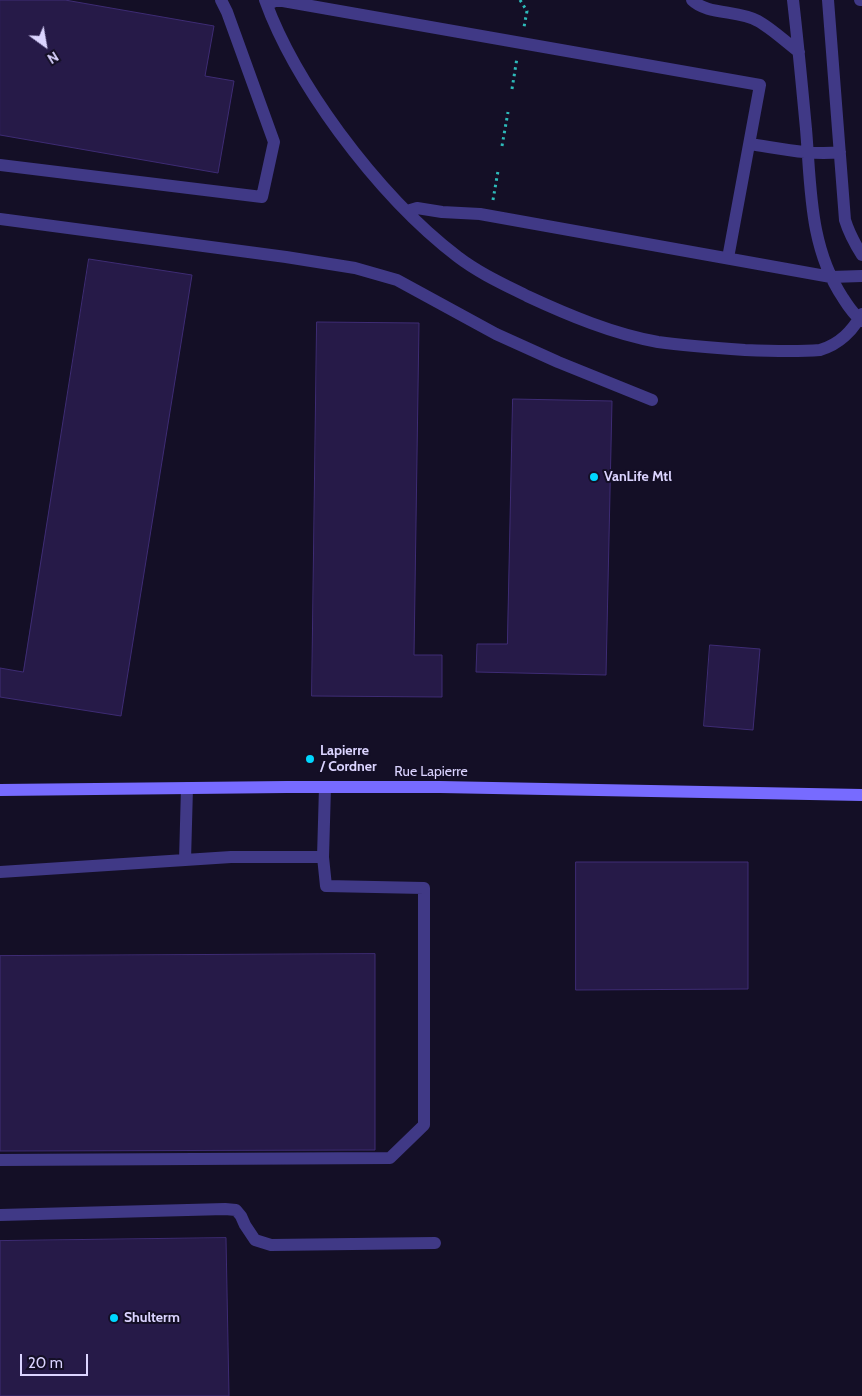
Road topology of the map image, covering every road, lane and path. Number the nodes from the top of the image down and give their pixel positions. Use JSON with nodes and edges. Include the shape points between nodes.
{"nodes":[{"id":1,"x":221,"y":0,"type":"edge"},
{"id":2,"x":520,"y":0,"type":"edge"},
{"id":3,"x":692,"y":0,"type":"edge"},
{"id":4,"x":793,"y":0,"type":"edge"},
{"id":5,"x":828,"y":0,"type":"edge"},
{"id":6,"x":266,"y":2,"type":"edge"},
{"id":7,"x":523,"y":31,"type":"dead end"},
{"id":8,"x":799,"y":52,"type":"junction"},
{"id":9,"x":518,"y":53,"type":"dead end"},
{"id":10,"x":512,"y":88,"type":"dead end"},
{"id":11,"x":508,"y":112,"type":"dead end"},
{"id":12,"x":750,"y":144,"type":"junction"},
{"id":13,"x":502,"y":146,"type":"dead end"},
{"id":14,"x":808,"y":152,"type":"junction"},
{"id":15,"x":840,"y":152,"type":"junction"},
{"id":16,"x":0,"y":165,"type":"edge"},
{"id":17,"x":498,"y":171,"type":"dead end"},
{"id":18,"x":492,"y":206,"type":"dead end"},
{"id":19,"x":406,"y":212,"type":"junction"},
{"id":20,"x":0,"y":220,"type":"edge"},
{"id":21,"x":862,"y":255,"type":"edge"},
{"id":22,"x":728,"y":258,"type":"junction"},
{"id":23,"x":862,"y":276,"type":"edge"},
{"id":24,"x":831,"y":277,"type":"junction"},
{"id":25,"x":861,"y":318,"type":"edge"},
{"id":26,"x":652,"y":400,"type":"dead end"},
{"id":27,"x":325,"y":787,"type":"junction"},
{"id":28,"x":186,"y":788,"type":"junction"},
{"id":29,"x":0,"y":790,"type":"edge"},
{"id":30,"x":862,"y":795,"type":"edge"},
{"id":31,"x":324,"y":857,"type":"junction"},
{"id":32,"x":185,"y":860,"type":"junction"},
{"id":33,"x":0,"y":872,"type":"edge"},
{"id":34,"x":0,"y":1160,"type":"edge"},
{"id":35,"x":0,"y":1215,"type":"edge"},
{"id":36,"x":435,"y":1244,"type":"dead end"}],
"edges":[{"from":1,"to":16,"type":"lane","via":[[274,142],[262,197]]},
{"from":2,"to":7,"type":"path","via":[[527,11]]},
{"from":3,"to":8,"type":"lane","via":[[703,8],[758,21]]},
{"from":4,"to":8,"type":"lane"},
{"from":5,"to":15,"type":"lane"},
{"from":6,"to":12,"type":"lane","via":[[282,1],[760,85]]},
{"from":6,"to":19,"type":"lane","via":[[286,46],[327,115],[368,170]]},
{"from":8,"to":14,"type":"lane"},
{"from":9,"to":10,"type":"path"},
{"from":11,"to":13,"type":"path"},
{"from":12,"to":14,"type":"lane"},
{"from":12,"to":22,"type":"lane"},
{"from":14,"to":15,"type":"lane"},
{"from":14,"to":24,"type":"lane","via":[[812,212]]},
{"from":15,"to":21,"type":"lane","via":[[845,220]]},
{"from":17,"to":18,"type":"path"},
{"from":19,"to":22,"type":"lane","via":[[417,208],[480,214]]},
{"from":19,"to":25,"type":"lane","via":[[457,256],[498,282],[577,318],[657,341],[715,348],[820,350],[839,342]]},
{"from":20,"to":26,"type":"lane","via":[[355,268],[397,280],[496,334]]},
{"from":22,"to":24,"type":"lane"},
{"from":23,"to":24,"type":"lane"},
{"from":24,"to":25,"type":"lane"},
{"from":27,"to":28,"type":"street","name":"Rue Lapierre"},
{"from":27,"to":30,"type":"street","name":"Rue Lapierre"},
{"from":27,"to":31,"type":"lane"},
{"from":28,"to":29,"type":"street","name":"Rue Lapierre"},
{"from":28,"to":32,"type":"lane"},
{"from":31,"to":32,"type":"lane"},
{"from":31,"to":34,"type":"lane","via":[[326,886],[424,888],[424,1125],[390,1158]]},
{"from":32,"to":33,"type":"lane"},
{"from":35,"to":36,"type":"lane","via":[[225,1209],[236,1210],[255,1240],[271,1245]]}]}
